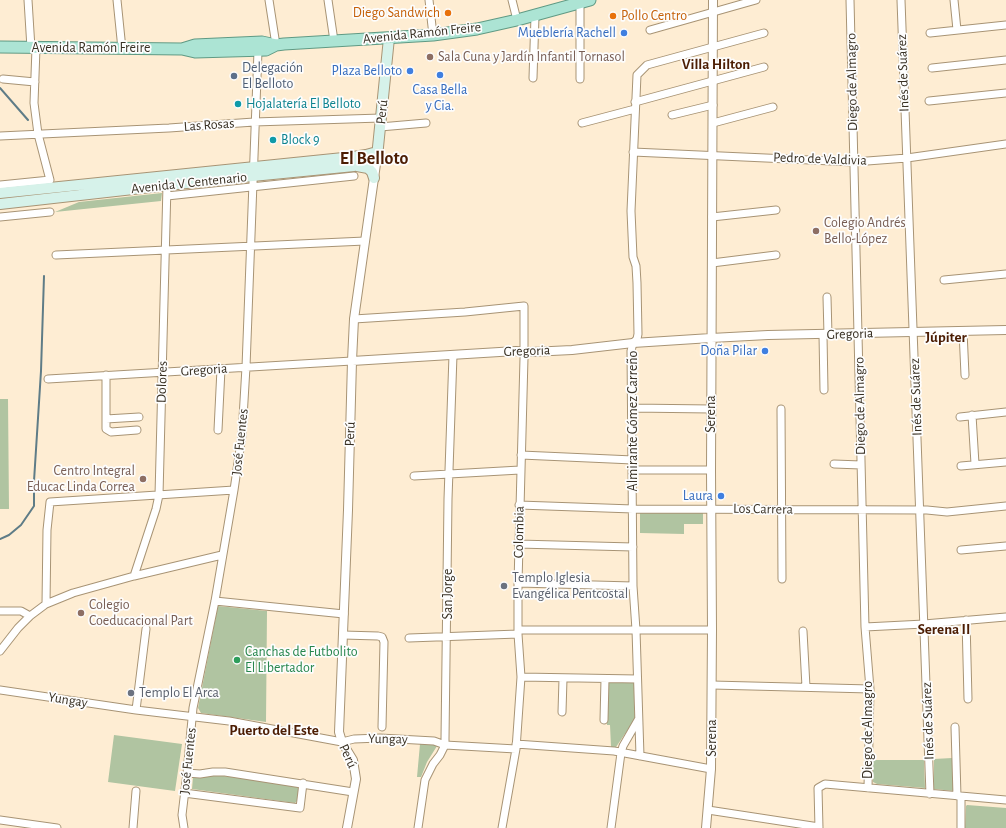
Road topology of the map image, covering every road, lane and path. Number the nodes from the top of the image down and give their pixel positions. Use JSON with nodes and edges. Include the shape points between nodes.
{"nodes":[{"id":1,"x":28,"y":0,"type":"edge"},
{"id":2,"x":117,"y":0,"type":"edge"},
{"id":3,"x":269,"y":0,"type":"edge"},
{"id":4,"x":328,"y":0,"type":"edge"},
{"id":5,"x":428,"y":0,"type":"edge"},
{"id":6,"x":512,"y":0,"type":"edge"},
{"id":7,"x":714,"y":0,"type":"edge"},
{"id":8,"x":756,"y":0,"type":"edge"},
{"id":9,"x":850,"y":0,"type":"edge"},
{"id":10,"x":901,"y":0,"type":"edge"},
{"id":11,"x":954,"y":0,"type":"edge"},
{"id":12,"x":585,"y":1,"type":"edge"},
{"id":13,"x":713,"y":11,"type":"junction"},
{"id":14,"x":535,"y":16,"type":"junction"},
{"id":15,"x":517,"y":20,"type":"junction"},
{"id":16,"x":1006,"y":25,"type":"edge"},
{"id":17,"x":650,"y":30,"type":"dead end"},
{"id":18,"x":957,"y":30,"type":"junction"},
{"id":19,"x":764,"y":33,"type":"dead end"},
{"id":20,"x":930,"y":33,"type":"dead end"},
{"id":21,"x":433,"y":35,"type":"junction"},
{"id":22,"x":389,"y":38,"type":"junction"},
{"id":23,"x":334,"y":41,"type":"junction"},
{"id":24,"x":272,"y":44,"type":"junction"},
{"id":25,"x":713,"y":46,"type":"junction"},
{"id":26,"x":0,"y":47,"type":"edge"},
{"id":27,"x":33,"y":48,"type":"junction"},
{"id":28,"x":182,"y":48,"type":"junction"},
{"id":29,"x":122,"y":49,"type":"junction"},
{"id":30,"x":258,"y":51,"type":"junction"},
{"id":31,"x":1006,"y":60,"type":"edge"},
{"id":32,"x":764,"y":67,"type":"dead end"},
{"id":33,"x":932,"y":68,"type":"dead end"},
{"id":34,"x":533,"y":78,"type":"dead end"},
{"id":35,"x":3,"y":79,"type":"dead end"},
{"id":36,"x":580,"y":79,"type":"dead end"},
{"id":37,"x":34,"y":82,"type":"junction"},
{"id":38,"x":713,"y":82,"type":"junction"},
{"id":39,"x":1006,"y":93,"type":"edge"},
{"id":40,"x":930,"y":101,"type":"dead end"},
{"id":41,"x":713,"y":105,"type":"junction"},
{"id":42,"x":635,"y":106,"type":"junction"},
{"id":43,"x":773,"y":107,"type":"dead end"},
{"id":44,"x":672,"y":115,"type":"dead end"},
{"id":45,"x":254,"y":122,"type":"junction"},
{"id":46,"x":380,"y":122,"type":"junction"},
{"id":47,"x":426,"y":123,"type":"dead end"},
{"id":48,"x":582,"y":123,"type":"dead end"},
{"id":49,"x":713,"y":123,"type":"junction"},
{"id":50,"x":38,"y":134,"type":"junction"},
{"id":51,"x":0,"y":136,"type":"edge"},
{"id":52,"x":1006,"y":144,"type":"edge"},
{"id":53,"x":633,"y":152,"type":"junction"},
{"id":54,"x":377,"y":155,"type":"junction"},
{"id":55,"x":712,"y":155,"type":"junction"},
{"id":56,"x":907,"y":158,"type":"junction"},
{"id":57,"x":854,"y":162,"type":"junction"},
{"id":58,"x":357,"y":166,"type":"junction"},
{"id":59,"x":254,"y":171,"type":"junction"},
{"id":60,"x":354,"y":176,"type":"dead end"},
{"id":61,"x":374,"y":178,"type":"junction"},
{"id":62,"x":167,"y":185,"type":"junction"},
{"id":63,"x":0,"y":186,"type":"edge"},
{"id":64,"x":253,"y":187,"type":"junction"},
{"id":65,"x":0,"y":193,"type":"edge"},
{"id":66,"x":167,"y":196,"type":"junction"},
{"id":67,"x":0,"y":204,"type":"edge"},
{"id":68,"x":776,"y":210,"type":"dead end"},
{"id":69,"x":50,"y":212,"type":"dead end"},
{"id":70,"x":0,"y":217,"type":"edge"},
{"id":71,"x":712,"y":217,"type":"junction"},
{"id":72,"x":365,"y":241,"type":"junction"},
{"id":73,"x":251,"y":247,"type":"junction"},
{"id":74,"x":165,"y":251,"type":"junction"},
{"id":75,"x":56,"y":255,"type":"dead end"},
{"id":76,"x":776,"y":256,"type":"dead end"},
{"id":77,"x":712,"y":263,"type":"junction"},
{"id":78,"x":1006,"y":274,"type":"edge"},
{"id":79,"x":944,"y":280,"type":"dead end"},
{"id":80,"x":827,"y":296,"type":"dead end"},
{"id":81,"x":354,"y":319,"type":"junction"},
{"id":82,"x":1006,"y":330,"type":"edge"},
{"id":83,"x":963,"y":331,"type":"junction"},
{"id":84,"x":914,"y":332,"type":"junction"},
{"id":85,"x":858,"y":334,"type":"junction"},
{"id":86,"x":825,"y":335,"type":"junction"},
{"id":87,"x":711,"y":338,"type":"junction"},
{"id":88,"x":633,"y":343,"type":"junction"},
{"id":89,"x":524,"y":352,"type":"junction"},
{"id":90,"x":453,"y":355,"type":"junction"},
{"id":91,"x":352,"y":361,"type":"junction"},
{"id":92,"x":246,"y":367,"type":"junction"},
{"id":93,"x":221,"y":369,"type":"junction"},
{"id":94,"x":163,"y":373,"type":"junction"},
{"id":95,"x":106,"y":375,"type":"junction"},
{"id":96,"x":965,"y":375,"type":"dead end"},
{"id":97,"x":48,"y":379,"type":"dead end"},
{"id":98,"x":824,"y":390,"type":"dead end"},
{"id":99,"x":632,"y":408,"type":"junction"},
{"id":100,"x":711,"y":409,"type":"junction"},
{"id":101,"x":781,"y":409,"type":"dead end"},
{"id":102,"x":1006,"y":412,"type":"edge"},
{"id":103,"x":972,"y":415,"type":"junction"},
{"id":104,"x":139,"y":417,"type":"dead end"},
{"id":105,"x":960,"y":417,"type":"dead end"},
{"id":106,"x":106,"y":419,"type":"junction"},
{"id":107,"x":137,"y":430,"type":"dead end"},
{"id":108,"x":218,"y":430,"type":"dead end"},
{"id":109,"x":521,"y":455,"type":"junction"},
{"id":110,"x":632,"y":460,"type":"junction"},
{"id":111,"x":1006,"y":462,"type":"edge"},
{"id":112,"x":834,"y":464,"type":"dead end"},
{"id":113,"x":975,"y":464,"type":"junction"},
{"id":114,"x":861,"y":465,"type":"junction"},
{"id":115,"x":961,"y":466,"type":"dead end"},
{"id":116,"x":520,"y":470,"type":"junction"},
{"id":117,"x":632,"y":470,"type":"junction"},
{"id":118,"x":710,"y":470,"type":"junction"},
{"id":119,"x":449,"y":474,"type":"junction"},
{"id":120,"x":414,"y":476,"type":"dead end"},
{"id":121,"x":234,"y":490,"type":"junction"},
{"id":122,"x":159,"y":495,"type":"junction"},
{"id":123,"x":519,"y":505,"type":"junction"},
{"id":124,"x":1006,"y":506,"type":"edge"},
{"id":125,"x":633,"y":509,"type":"junction"},
{"id":126,"x":711,"y":509,"type":"junction"},
{"id":127,"x":782,"y":510,"type":"junction"},
{"id":128,"x":862,"y":510,"type":"junction"},
{"id":129,"x":920,"y":510,"type":"junction"},
{"id":130,"x":518,"y":544,"type":"junction"},
{"id":131,"x":1006,"y":546,"type":"edge"},
{"id":132,"x":633,"y":547,"type":"junction"},
{"id":133,"x":961,"y":550,"type":"dead end"},
{"id":134,"x":222,"y":555,"type":"junction"},
{"id":135,"x":134,"y":576,"type":"junction"},
{"id":136,"x":782,"y":579,"type":"dead end"},
{"id":137,"x":518,"y":582,"type":"junction"},
{"id":138,"x":633,"y":586,"type":"junction"},
{"id":139,"x":215,"y":601,"type":"junction"},
{"id":140,"x":46,"y":604,"type":"junction"},
{"id":141,"x":0,"y":611,"type":"edge"},
{"id":142,"x":344,"y":614,"type":"junction"},
{"id":143,"x":30,"y":616,"type":"junction"},
{"id":144,"x":1006,"y":617,"type":"edge"},
{"id":145,"x":966,"y":620,"type":"junction"},
{"id":146,"x":924,"y":624,"type":"junction"},
{"id":147,"x":865,"y":627,"type":"junction"},
{"id":148,"x":146,"y":630,"type":"dead end"},
{"id":149,"x":636,"y":630,"type":"junction"},
{"id":150,"x":712,"y":630,"type":"junction"},
{"id":151,"x":802,"y":631,"type":"dead end"},
{"id":152,"x":518,"y":632,"type":"junction"},
{"id":153,"x":343,"y":635,"type":"junction"},
{"id":154,"x":448,"y":636,"type":"junction"},
{"id":155,"x":409,"y":638,"type":"dead end"},
{"id":156,"x":0,"y":651,"type":"edge"},
{"id":157,"x":521,"y":677,"type":"junction"},
{"id":158,"x":563,"y":679,"type":"junction"},
{"id":159,"x":605,"y":679,"type":"junction"},
{"id":160,"x":637,"y":679,"type":"junction"},
{"id":161,"x":712,"y":686,"type":"junction"},
{"id":162,"x":806,"y":686,"type":"junction"},
{"id":163,"x":870,"y":689,"type":"junction"},
{"id":164,"x":0,"y":690,"type":"edge"},
{"id":165,"x":968,"y":699,"type":"dead end"},
{"id":166,"x":136,"y":710,"type":"junction"},
{"id":167,"x":562,"y":712,"type":"dead end"},
{"id":168,"x":192,"y":717,"type":"junction"},
{"id":169,"x":604,"y":720,"type":"dead end"},
{"id":170,"x":638,"y":720,"type":"junction"},
{"id":171,"x":382,"y":727,"type":"dead end"},
{"id":172,"x":955,"y":727,"type":"dead end"},
{"id":173,"x":342,"y":742,"type":"junction"},
{"id":174,"x":445,"y":745,"type":"junction"},
{"id":175,"x":516,"y":747,"type":"junction"},
{"id":176,"x":621,"y":752,"type":"junction"},
{"id":177,"x":640,"y":756,"type":"junction"},
{"id":178,"x":712,"y":769,"type":"junction"},
{"id":179,"x":187,"y":773,"type":"junction"},
{"id":180,"x":302,"y":783,"type":"junction"},
{"id":181,"x":868,"y":788,"type":"junction"},
{"id":182,"x":136,"y":791,"type":"dead end"},
{"id":183,"x":353,"y":792,"type":"junction"},
{"id":184,"x":184,"y":793,"type":"junction"},
{"id":185,"x":930,"y":794,"type":"junction"},
{"id":186,"x":959,"y":797,"type":"junction"},
{"id":187,"x":1006,"y":800,"type":"edge"},
{"id":188,"x":708,"y":810,"type":"junction"},
{"id":189,"x":1,"y":821,"type":"edge"},
{"id":190,"x":30,"y":826,"type":"edge"},
{"id":191,"x":819,"y":827,"type":"edge"},
{"id":192,"x":57,"y":828,"type":"edge"},
{"id":193,"x":133,"y":828,"type":"edge"},
{"id":194,"x":184,"y":828,"type":"edge"},
{"id":195,"x":346,"y":828,"type":"edge"},
{"id":196,"x":418,"y":828,"type":"edge"},
{"id":197,"x":502,"y":828,"type":"edge"},
{"id":198,"x":612,"y":828,"type":"edge"},
{"id":199,"x":706,"y":828,"type":"edge"},
{"id":200,"x":961,"y":828,"type":"edge"}],
"edges":[{"from":1,"to":27,"type":"street"},
{"from":2,"to":29,"type":"street"},
{"from":3,"to":24,"type":"street"},
{"from":4,"to":23,"type":"street"},
{"from":5,"to":21,"type":"street"},
{"from":6,"to":15,"type":"street"},
{"from":7,"to":13,"type":"street","name":"Serena"},
{"from":8,"to":13,"type":"street"},
{"from":9,"to":57,"type":"street","name":"Diego de Almagro"},
{"from":10,"to":56,"type":"street","name":"Inés de Suárez"},
{"from":11,"to":18,"type":"street"},
{"from":12,"to":14,"type":"main road","name":"Avenida Ramón Freire"},
{"from":12,"to":36,"type":"street"},
{"from":13,"to":17,"type":"street"},
{"from":13,"to":25,"type":"street","name":"Serena"},
{"from":14,"to":15,"type":"main road","name":"Avenida Ramón Freire"},
{"from":14,"to":34,"type":"street"},
{"from":15,"to":21,"type":"main road","name":"Avenida Ramón Freire"},
{"from":16,"to":18,"type":"street"},
{"from":18,"to":20,"type":"street"},
{"from":19,"to":25,"type":"street"},
{"from":21,"to":22,"type":"main road","name":"Avenida Ramón Freire"},
{"from":22,"to":23,"type":"main road","name":"Avenida Ramón Freire"},
{"from":22,"to":46,"type":"main road","name":"Perú"},
{"from":23,"to":24,"type":"main road","name":"Avenida Ramón Freire"},
{"from":24,"to":28,"type":"main road","name":"Avenida Ramón Freire","via":[[262,42],[195,45]]},
{"from":24,"to":30,"type":"main road","name":"Avenida Ramón Freire","via":[[266,50]]},
{"from":25,"to":38,"type":"street","name":"Serena"},
{"from":25,"to":42,"type":"street","name":"Almirante Gómez Carreño","via":[[647,65],[637,75]]},
{"from":26,"to":27,"type":"main road","name":"Avenida Ramón Freire"},
{"from":27,"to":29,"type":"main road","name":"Avenida Ramón Freire"},
{"from":27,"to":37,"type":"street"},
{"from":28,"to":29,"type":"main road","name":"Avenida Ramón Freire"},
{"from":28,"to":30,"type":"main road","name":"Avenida Ramón Freire","via":[[195,52]]},
{"from":30,"to":45,"type":"street","name":"José Fuentes"},
{"from":31,"to":33,"type":"street"},
{"from":32,"to":38,"type":"street"},
{"from":35,"to":37,"type":"street"},
{"from":37,"to":50,"type":"street"},
{"from":38,"to":41,"type":"street","name":"Serena"},
{"from":38,"to":42,"type":"street"},
{"from":39,"to":40,"type":"street"},
{"from":41,"to":44,"type":"street"},
{"from":41,"to":49,"type":"street","name":"Serena"},
{"from":42,"to":48,"type":"street"},
{"from":42,"to":53,"type":"street","name":"Almirante Gómez Carreño"},
{"from":43,"to":49,"type":"street"},
{"from":45,"to":46,"type":"street","name":"Las Rosas"},
{"from":45,"to":50,"type":"street","name":"Las Rosas"},
{"from":45,"to":59,"type":"street","name":"José Fuentes"},
{"from":46,"to":47,"type":"street","name":"Las Rosas"},
{"from":46,"to":54,"type":"main road","name":"Perú"},
{"from":49,"to":55,"type":"street","name":"Serena"},
{"from":50,"to":51,"type":"street","name":"Las Rosas"},
{"from":50,"to":63,"type":"street","via":[[50,180]]},
{"from":52,"to":56,"type":"street","name":"Pedro de Valdivia"},
{"from":53,"to":55,"type":"street","name":"Pedro de Valdivia"},
{"from":53,"to":88,"type":"street","name":"Almirante Gómez Carreño","via":[[631,211],[638,334]]},
{"from":54,"to":58,"type":"main road","name":"Avenida V Centenario","via":[[367,163]]},
{"from":54,"to":59,"type":"main road","name":"Avenida V Centenario"},
{"from":54,"to":61,"type":"street","name":"Perú"},
{"from":55,"to":57,"type":"street","name":"Pedro de Valdivia"},
{"from":55,"to":71,"type":"street","name":"Serena"},
{"from":56,"to":57,"type":"street","name":"Pedro de Valdivia"},
{"from":56,"to":84,"type":"street","name":"Inés de Suárez"},
{"from":57,"to":85,"type":"street","name":"Diego de Almagro"},
{"from":58,"to":59,"type":"main road","name":"Avenida V Centenario"},
{"from":58,"to":61,"type":"main road","via":[[368,168]]},
{"from":59,"to":62,"type":"main road","name":"Avenida V Centenario"},
{"from":59,"to":64,"type":"street","name":"José Fuentes"},
{"from":59,"to":65,"type":"main road","name":"Avenida V Centenario"},
{"from":60,"to":64,"type":"street"},
{"from":61,"to":72,"type":"street","name":"Perú"},
{"from":62,"to":66,"type":"street","name":"Dolores"},
{"from":62,"to":67,"type":"main road","name":"Avenida V Centenario"},
{"from":64,"to":66,"type":"street"},
{"from":64,"to":73,"type":"street","name":"José Fuentes"},
{"from":66,"to":74,"type":"street","name":"Dolores"},
{"from":68,"to":71,"type":"street"},
{"from":69,"to":70,"type":"street"},
{"from":71,"to":77,"type":"street","name":"Serena"},
{"from":72,"to":73,"type":"street"},
{"from":72,"to":81,"type":"street","name":"Perú"},
{"from":73,"to":74,"type":"street"},
{"from":73,"to":92,"type":"street","name":"José Fuentes"},
{"from":74,"to":75,"type":"street"},
{"from":74,"to":94,"type":"street","name":"Dolores"},
{"from":76,"to":77,"type":"street"},
{"from":77,"to":87,"type":"street","name":"Serena"},
{"from":78,"to":79,"type":"street"},
{"from":80,"to":86,"type":"street"},
{"from":81,"to":89,"type":"street","name":"Colombia","via":[[524,306]]},
{"from":81,"to":91,"type":"street","name":"Perú"},
{"from":82,"to":83,"type":"street","name":"Gregoria"},
{"from":83,"to":84,"type":"street","name":"Gregoria"},
{"from":83,"to":96,"type":"street"},
{"from":84,"to":85,"type":"street","name":"Gregoria"},
{"from":84,"to":129,"type":"street","name":"Inés de Suárez"},
{"from":85,"to":86,"type":"street","name":"Gregoria"},
{"from":85,"to":114,"type":"street","name":"Diego de Almagro"},
{"from":86,"to":87,"type":"street","name":"Gregoria"},
{"from":86,"to":98,"type":"street"},
{"from":87,"to":88,"type":"street","name":"Gregoria"},
{"from":87,"to":100,"type":"street","name":"Serena"},
{"from":88,"to":89,"type":"street","name":"Gregoria"},
{"from":88,"to":99,"type":"street","name":"Almirante Gómez Carreño"},
{"from":89,"to":90,"type":"street","name":"Gregoria"},
{"from":89,"to":109,"type":"street","name":"Colombia"},
{"from":90,"to":91,"type":"street","name":"Gregoria"},
{"from":90,"to":119,"type":"street","name":"San Jorge"},
{"from":91,"to":92,"type":"street","name":"Gregoria"},
{"from":91,"to":142,"type":"street","name":"Perú"},
{"from":92,"to":93,"type":"street","name":"Gregoria"},
{"from":92,"to":121,"type":"street","name":"José Fuentes","via":[[242,435]]},
{"from":93,"to":94,"type":"street","name":"Gregoria"},
{"from":93,"to":108,"type":"street"},
{"from":94,"to":95,"type":"street","name":"Gregoria"},
{"from":94,"to":122,"type":"street","name":"Dolores"},
{"from":95,"to":97,"type":"street","name":"Gregoria"},
{"from":95,"to":106,"type":"street"},
{"from":99,"to":100,"type":"street"},
{"from":99,"to":110,"type":"street","name":"Almirante Gómez Carreño"},
{"from":100,"to":118,"type":"street","name":"Serena"},
{"from":101,"to":127,"type":"street"},
{"from":102,"to":103,"type":"street"},
{"from":103,"to":105,"type":"street"},
{"from":103,"to":113,"type":"street"},
{"from":104,"to":106,"type":"street"},
{"from":106,"to":107,"type":"street","via":[[106,429],[111,432]]},
{"from":109,"to":110,"type":"street"},
{"from":109,"to":116,"type":"street","name":"Colombia"},
{"from":110,"to":117,"type":"street","name":"Almirante Gómez Carreño"},
{"from":111,"to":113,"type":"street"},
{"from":112,"to":114,"type":"street"},
{"from":113,"to":115,"type":"street"},
{"from":114,"to":128,"type":"street","name":"Diego de Almagro"},
{"from":116,"to":119,"type":"street"},
{"from":116,"to":123,"type":"street","name":"Colombia"},
{"from":117,"to":118,"type":"street"},
{"from":117,"to":125,"type":"street","name":"Almirante Gómez Carreño"},
{"from":118,"to":126,"type":"street","name":"Serena"},
{"from":119,"to":120,"type":"street"},
{"from":119,"to":154,"type":"street","name":"San Jorge"},
{"from":121,"to":122,"type":"street"},
{"from":121,"to":134,"type":"street","name":"José Fuentes"},
{"from":122,"to":135,"type":"street","name":"Dolores"},
{"from":122,"to":140,"type":"street","via":[[50,502]]},
{"from":123,"to":125,"type":"street","name":"Los Carrera"},
{"from":123,"to":130,"type":"street","name":"Colombia"},
{"from":124,"to":129,"type":"street","name":"Los Carrera","via":[[947,512]]},
{"from":125,"to":126,"type":"street","name":"Los Carrera"},
{"from":125,"to":132,"type":"street","name":"Almirante Gómez Carreño"},
{"from":126,"to":127,"type":"street","name":"Los Carrera"},
{"from":126,"to":150,"type":"street","name":"Serena"},
{"from":127,"to":128,"type":"street","name":"Los Carrera"},
{"from":127,"to":136,"type":"street"},
{"from":128,"to":129,"type":"street","name":"Los Carrera"},
{"from":128,"to":147,"type":"street","name":"Diego de Almagro"},
{"from":129,"to":146,"type":"street","name":"Inés de Suárez"},
{"from":130,"to":132,"type":"street"},
{"from":130,"to":137,"type":"street","name":"Colombia"},
{"from":131,"to":133,"type":"street"},
{"from":132,"to":138,"type":"street","name":"Almirante Gómez Carreño"},
{"from":134,"to":135,"type":"street"},
{"from":134,"to":139,"type":"street","name":"José Fuentes"},
{"from":135,"to":140,"type":"street","via":[[73,593]]},
{"from":137,"to":138,"type":"street"},
{"from":137,"to":152,"type":"street","name":"Colombia"},
{"from":138,"to":149,"type":"street","name":"Almirante Gómez Carreño"},
{"from":139,"to":142,"type":"street"},
{"from":139,"to":168,"type":"street","name":"José Fuentes"},
{"from":140,"to":143,"type":"street"},
{"from":141,"to":143,"type":"street","via":[[21,611]]},
{"from":142,"to":153,"type":"street","name":"Perú"},
{"from":143,"to":156,"type":"street"},
{"from":144,"to":145,"type":"street"},
{"from":145,"to":146,"type":"street"},
{"from":145,"to":165,"type":"street"},
{"from":146,"to":147,"type":"street"},
{"from":146,"to":185,"type":"street","name":"Inés de Suárez"},
{"from":147,"to":163,"type":"street","name":"Diego de Almagro"},
{"from":148,"to":166,"type":"street"},
{"from":149,"to":150,"type":"street"},
{"from":149,"to":152,"type":"street"},
{"from":149,"to":160,"type":"street","name":"Almirante Gómez Carreño"},
{"from":150,"to":161,"type":"street","name":"Serena"},
{"from":151,"to":162,"type":"street"},
{"from":152,"to":154,"type":"street"},
{"from":152,"to":157,"type":"street","name":"Colombia"},
{"from":153,"to":171,"type":"street","via":[[382,637]]},
{"from":153,"to":173,"type":"street","name":"Perú","via":[[339,732]]},
{"from":154,"to":155,"type":"street"},
{"from":154,"to":174,"type":"street","name":"San Jorge"},
{"from":157,"to":158,"type":"street"},
{"from":157,"to":175,"type":"street","name":"Colombia"},
{"from":158,"to":159,"type":"street"},
{"from":158,"to":167,"type":"street"},
{"from":159,"to":160,"type":"street"},
{"from":159,"to":169,"type":"street"},
{"from":160,"to":170,"type":"street","name":"Almirante Gómez Carreño"},
{"from":161,"to":162,"type":"street"},
{"from":161,"to":178,"type":"street","name":"Serena"},
{"from":162,"to":163,"type":"street"},
{"from":163,"to":181,"type":"street","name":"Diego de Almagro"},
{"from":164,"to":166,"type":"street","name":"Yungay"},
{"from":166,"to":168,"type":"street","name":"Yungay"},
{"from":168,"to":173,"type":"street","name":"Yungay","via":[[229,721]]},
{"from":168,"to":179,"type":"street","name":"José Fuentes"},
{"from":170,"to":176,"type":"street"},
{"from":170,"to":177,"type":"street","name":"Almirante Gómez Carreño"},
{"from":172,"to":186,"type":"street"},
{"from":173,"to":174,"type":"street","name":"Yungay","via":[[380,738],[434,741]]},
{"from":173,"to":183,"type":"street","name":"Perú","via":[[355,766]]},
{"from":174,"to":175,"type":"street","name":"Yungay"},
{"from":174,"to":196,"type":"street","name":"San Jorge","via":[[426,780]]},
{"from":175,"to":176,"type":"street","name":"Yungay"},
{"from":175,"to":197,"type":"street","name":"Colombia"},
{"from":176,"to":177,"type":"street","name":"Yungay"},
{"from":176,"to":198,"type":"street"},
{"from":177,"to":178,"type":"street","name":"Yungay"},
{"from":178,"to":188,"type":"street","name":"Serena"},
{"from":179,"to":180,"type":"street","via":[[225,772]]},
{"from":179,"to":184,"type":"street","name":"José Fuentes"},
{"from":180,"to":183,"type":"street"},
{"from":180,"to":184,"type":"street","via":[[299,811]]},
{"from":181,"to":185,"type":"street"},
{"from":181,"to":191,"type":"street","via":[[827,784],[818,788]]},
{"from":182,"to":193,"type":"street"},
{"from":183,"to":195,"type":"street","name":"Perú"},
{"from":184,"to":194,"type":"street","name":"José Fuentes"},
{"from":185,"to":186,"type":"street"},
{"from":186,"to":187,"type":"street"},
{"from":186,"to":200,"type":"street"},
{"from":188,"to":191,"type":"street"},
{"from":188,"to":199,"type":"street","name":"Serena"},
{"from":189,"to":190,"type":"street"},
{"from":190,"to":192,"type":"street"}]}
